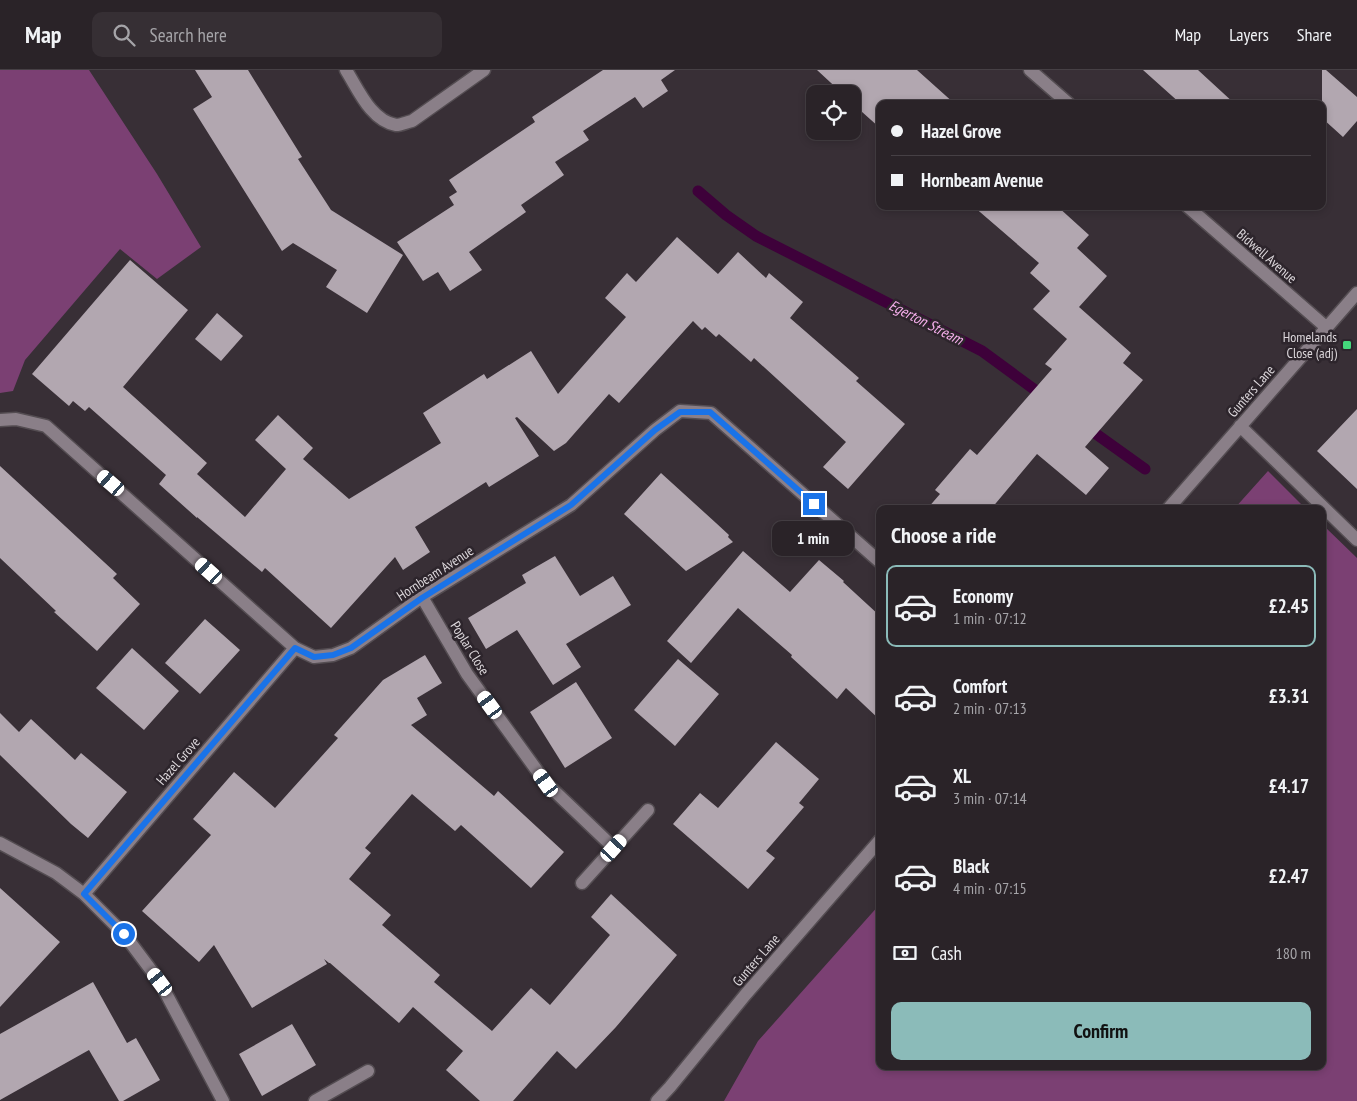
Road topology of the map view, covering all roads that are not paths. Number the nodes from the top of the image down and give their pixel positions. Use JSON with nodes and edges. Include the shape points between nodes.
{"nodes":[{"id":1,"x":346,"y":70,"type":"edge"},
{"id":2,"x":484,"y":70,"type":"edge"},
{"id":3,"x":1030,"y":70,"type":"edge"},
{"id":4,"x":1064,"y":100,"type":"edge"},
{"id":5,"x":1192,"y":210,"type":"edge"},
{"id":6,"x":1357,"y":293,"type":"edge"},
{"id":7,"x":1327,"y":328,"type":"junction"},
{"id":8,"x":0,"y":420,"type":"edge"},
{"id":9,"x":1240,"y":426,"type":"junction"},
{"id":10,"x":1171,"y":505,"type":"edge"},
{"id":11,"x":1321,"y":505,"type":"edge"},
{"id":12,"x":1326,"y":510,"type":"edge"},
{"id":13,"x":1357,"y":540,"type":"edge"},
{"id":14,"x":876,"y":558,"type":"edge"},
{"id":15,"x":422,"y":598,"type":"junction"},
{"id":16,"x":295,"y":648,"type":"junction"},
{"id":17,"x":648,"y":810,"type":"dead end"},
{"id":18,"x":0,"y":843,"type":"edge"},
{"id":19,"x":876,"y":845,"type":"edge"},
{"id":20,"x":614,"y":848,"type":"junction"},
{"id":21,"x":582,"y":883,"type":"dead end"},
{"id":22,"x":84,"y":894,"type":"junction"},
{"id":23,"x":368,"y":1071,"type":"dead end"},
{"id":24,"x":223,"y":1101,"type":"edge"},
{"id":25,"x":315,"y":1101,"type":"edge"},
{"id":26,"x":657,"y":1101,"type":"edge"}],
"edges":[{"from":1,"to":2,"type":"street","via":[[371,109],[383,121],[398,125],[412,121]]},
{"from":3,"to":4,"type":"street"},
{"from":5,"to":7,"type":"street","name":"Bidwell Avenue"},
{"from":6,"to":7,"type":"street","name":"Gunters Lane"},
{"from":7,"to":9,"type":"street","name":"Gunters Lane"},
{"from":8,"to":16,"type":"street","name":"Hornbeam Avenue","via":[[16,419],[46,426]]},
{"from":9,"to":10,"type":"street","name":"Gunters Lane"},
{"from":9,"to":11,"type":"street"},
{"from":12,"to":13,"type":"street"},
{"from":14,"to":15,"type":"street","name":"Hornbeam Avenue","via":[[710,412],[680,412],[655,430],[571,505]]},
{"from":15,"to":16,"type":"street","name":"Hornbeam Avenue","via":[[351,648],[333,655],[314,657]]},
{"from":15,"to":20,"type":"street","name":"Poplar Close","via":[[467,674],[546,783]]},
{"from":16,"to":22,"type":"street","name":"Hazel Grove"},
{"from":17,"to":20,"type":"street"},
{"from":18,"to":22,"type":"street","via":[[56,873]]},
{"from":19,"to":26,"type":"street","name":"Gunters Lane"},
{"from":20,"to":21,"type":"street"},
{"from":22,"to":24,"type":"street","via":[[124,934],[160,982]]},
{"from":23,"to":25,"type":"street"}]}
